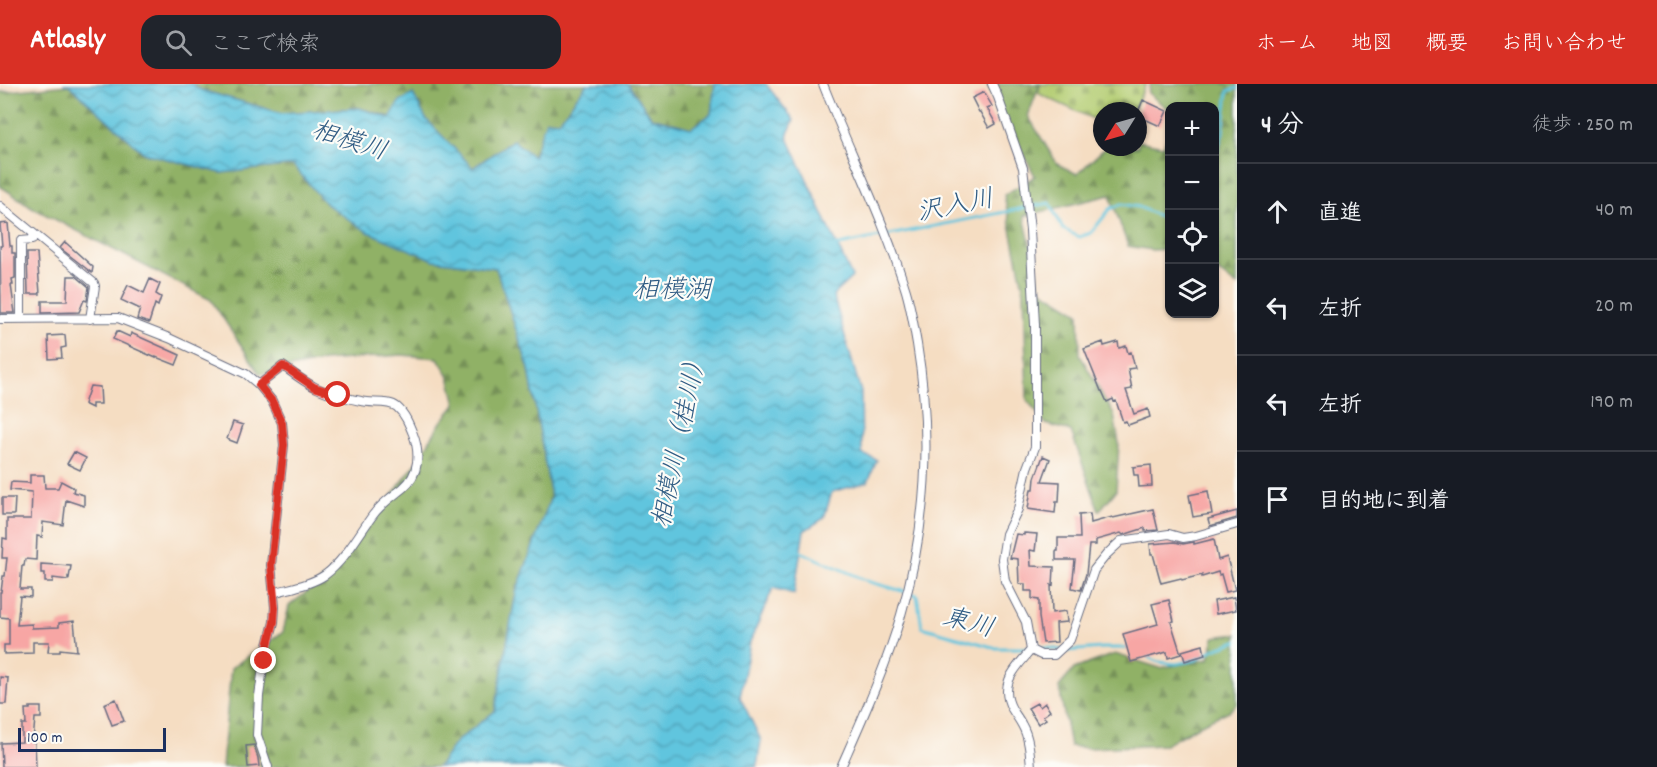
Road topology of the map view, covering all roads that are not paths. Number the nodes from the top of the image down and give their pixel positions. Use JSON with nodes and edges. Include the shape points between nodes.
{"nodes":[{"id":1,"x":822,"y":84,"type":"edge"},
{"id":2,"x":992,"y":84,"type":"edge"},
{"id":3,"x":0,"y":206,"type":"edge"},
{"id":4,"x":34,"y":234,"type":"junction"},
{"id":5,"x":21,"y":318,"type":"junction"},
{"id":6,"x":0,"y":319,"type":"edge"},
{"id":7,"x":90,"y":319,"type":"junction"},
{"id":8,"x":259,"y":385,"type":"junction"},
{"id":9,"x":1237,"y":524,"type":"edge"},
{"id":10,"x":273,"y":593,"type":"junction"},
{"id":11,"x":1031,"y":650,"type":"junction"},
{"id":12,"x":268,"y":767,"type":"edge"},
{"id":13,"x":841,"y":767,"type":"edge"},
{"id":14,"x":1031,"y":767,"type":"edge"}],
"edges":[{"from":1,"to":13,"type":"street","via":[[877,210],[906,294],[919,356],[926,440],[925,490],[907,593],[889,653]]},
{"from":2,"to":11,"type":"street","via":[[1023,168],[1030,230],[1035,447],[1018,509],[1006,534],[1002,559],[1005,581],[1026,622]]},
{"from":3,"to":4,"type":"street"},
{"from":4,"to":5,"type":"street","via":[[32,240],[21,242]]},
{"from":4,"to":7,"type":"street","via":[[94,283]]},
{"from":5,"to":6,"type":"street"},
{"from":5,"to":7,"type":"street"},
{"from":7,"to":8,"type":"street","via":[[118,318],[159,334],[227,364]]},
{"from":8,"to":10,"type":"street","via":[[282,423],[284,445],[271,565]]},
{"from":8,"to":10,"type":"street","via":[[283,366],[326,392],[362,402],[392,404],[408,421],[418,455],[412,478],[376,510],[335,566],[316,580]]},
{"from":9,"to":11,"type":"street","via":[[1196,537],[1169,534],[1121,541],[1094,570],[1070,640],[1054,655]]},
{"from":10,"to":12,"type":"street","via":[[274,622],[261,676],[257,735]]},
{"from":11,"to":14,"type":"street","via":[[1013,671],[1007,695],[1023,726]]}]}
